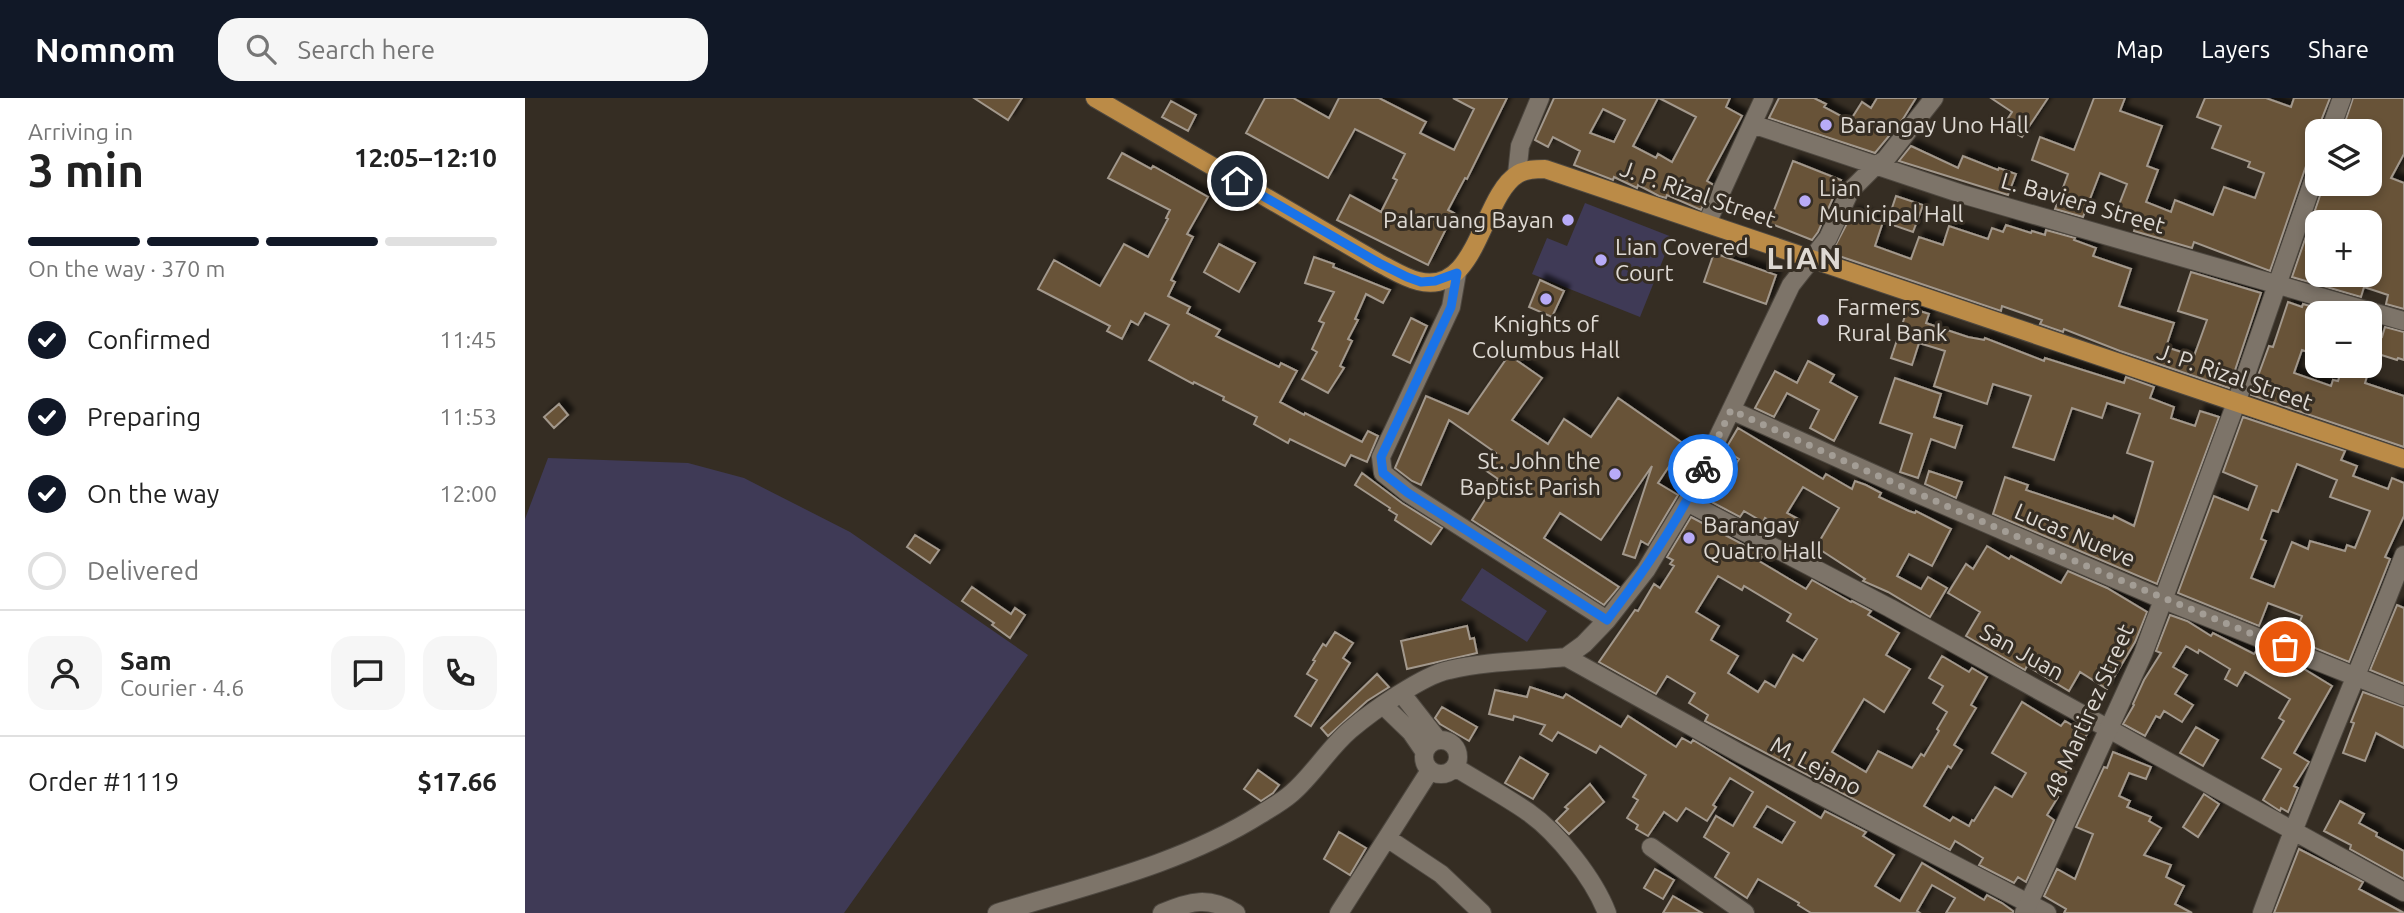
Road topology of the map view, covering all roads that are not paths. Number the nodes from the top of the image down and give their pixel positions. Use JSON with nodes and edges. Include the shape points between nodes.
{"nodes":[{"id":1,"x":1095,"y":98,"type":"edge"},
{"id":2,"x":1541,"y":98,"type":"edge"},
{"id":3,"x":1764,"y":98,"type":"edge"},
{"id":4,"x":1934,"y":98,"type":"edge"},
{"id":5,"x":2342,"y":98,"type":"edge"},
{"id":6,"x":2334,"y":119,"type":"edge"},
{"id":7,"x":1752,"y":124,"type":"junction"},
{"id":8,"x":1875,"y":166,"type":"junction"},
{"id":9,"x":1517,"y":174,"type":"junction"},
{"id":10,"x":2308,"y":196,"type":"edge"},
{"id":11,"x":1707,"y":223,"type":"junction"},
{"id":12,"x":1814,"y":258,"type":"junction"},
{"id":13,"x":1457,"y":273,"type":"junction"},
{"id":14,"x":2277,"y":284,"type":"junction"},
{"id":15,"x":2404,"y":321,"type":"edge"},
{"id":16,"x":2235,"y":403,"type":"junction"},
{"id":17,"x":1731,"y":410,"type":"junction"},
{"id":18,"x":2404,"y":459,"type":"edge"},
{"id":19,"x":1687,"y":502,"type":"junction"},
{"id":20,"x":2404,"y":555,"type":"edge"},
{"id":21,"x":2165,"y":600,"type":"junction"},
{"id":22,"x":1607,"y":620,"type":"junction"},
{"id":23,"x":1566,"y":657,"type":"junction"},
{"id":24,"x":2358,"y":676,"type":"junction"},
{"id":25,"x":1402,"y":694,"type":"junction"},
{"id":26,"x":2404,"y":696,"type":"edge"},
{"id":27,"x":1383,"y":705,"type":"junction"},
{"id":28,"x":2108,"y":727,"type":"junction"},
{"id":29,"x":1431,"y":745,"type":"junction"},
{"id":30,"x":1455,"y":767,"type":"junction"},
{"id":31,"x":1429,"y":772,"type":"junction"},
{"id":32,"x":2293,"y":830,"type":"junction"},
{"id":33,"x":1387,"y":838,"type":"junction"},
{"id":34,"x":1651,"y":847,"type":"dead end"},
{"id":35,"x":2404,"y":892,"type":"edge"},
{"id":36,"x":2026,"y":908,"type":"edge"},
{"id":37,"x":1230,"y":911,"type":"edge"},
{"id":38,"x":997,"y":913,"type":"edge"},
{"id":39,"x":1162,"y":913,"type":"edge"},
{"id":40,"x":1339,"y":913,"type":"edge"},
{"id":41,"x":1482,"y":913,"type":"edge"},
{"id":42,"x":1607,"y":913,"type":"edge"},
{"id":43,"x":1745,"y":913,"type":"edge"},
{"id":44,"x":2047,"y":913,"type":"edge"},
{"id":45,"x":2262,"y":913,"type":"edge"}],
"edges":[{"from":1,"to":13,"type":"main road","via":[[1407,277],[1435,281]]},
{"from":2,"to":9,"type":"street","via":[[1520,146]]},
{"from":3,"to":7,"type":"street"},
{"from":4,"to":8,"type":"street","via":[[1885,160]]},
{"from":5,"to":6,"type":"street"},
{"from":7,"to":8,"type":"street","name":"L. Baviera Street"},
{"from":7,"to":11,"type":"street"},
{"from":8,"to":12,"type":"street","via":[[1850,191]]},
{"from":8,"to":14,"type":"street","name":"L. Baviera Street"},
{"from":9,"to":11,"type":"main road","name":"J. P. Rizal Street","via":[[1545,169]]},
{"from":9,"to":13,"type":"main road","via":[[1506,185]]},
{"from":10,"to":14,"type":"street","name":"48 Martirez Street"},
{"from":11,"to":12,"type":"main road","name":"J. P. Rizal Street"},
{"from":12,"to":16,"type":"main road","name":"J. P. Rizal Street"},
{"from":12,"to":17,"type":"street","via":[[1791,285]]},
{"from":13,"to":22,"type":"street","via":[[1451,307],[1381,457],[1383,473]]},
{"from":14,"to":15,"type":"street","name":"L. Baviera Street"},
{"from":14,"to":16,"type":"street","name":"48 Martirez Street"},
{"from":16,"to":18,"type":"main road","name":"J. P. Rizal Street"},
{"from":16,"to":21,"type":"street","name":"48 Martirez Street"},
{"from":17,"to":19,"type":"street"},
{"from":17,"to":21,"type":"street","name":"Lucas Nueve"},
{"from":19,"to":22,"type":"street","via":[[1646,569]]},
{"from":19,"to":28,"type":"street","name":"San Juan"},
{"from":20,"to":24,"type":"street"},
{"from":21,"to":24,"type":"street","name":"Lucas Nueve"},
{"from":21,"to":28,"type":"street","name":"48 Martirez Street"},
{"from":22,"to":23,"type":"street"},
{"from":23,"to":25,"type":"street","via":[[1448,670]]},
{"from":23,"to":36,"type":"street","name":"M. Lejano"},
{"from":24,"to":26,"type":"street","name":"Lucas Nueve"},
{"from":24,"to":32,"type":"street"},
{"from":25,"to":27,"type":"street"},
{"from":25,"to":29,"type":"street"},
{"from":27,"to":29,"type":"street"},
{"from":27,"to":38,"type":"street","via":[[1349,731],[1292,793],[1260,815],[1129,873]]},
{"from":28,"to":32,"type":"street","name":"San Juan"},
{"from":28,"to":36,"type":"street","name":"48 Martirez Street"},
{"from":29,"to":30,"type":"street","via":[[1450,742],[1457,750]]},
{"from":29,"to":31,"type":"street","via":[[1424,762]]},
{"from":30,"to":31,"type":"street","via":[[1443,774]]},
{"from":30,"to":42,"type":"street","via":[[1545,827],[1577,861]]},
{"from":31,"to":33,"type":"street"},
{"from":32,"to":35,"type":"street","name":"San Juan"},
{"from":32,"to":45,"type":"street"},
{"from":33,"to":40,"type":"street"},
{"from":33,"to":41,"type":"street","via":[[1441,873]]},
{"from":34,"to":43,"type":"street"},
{"from":36,"to":44,"type":"street","name":"M. Lejano"},
{"from":37,"to":39,"type":"street","via":[[1220,903],[1204,901]]}]}
